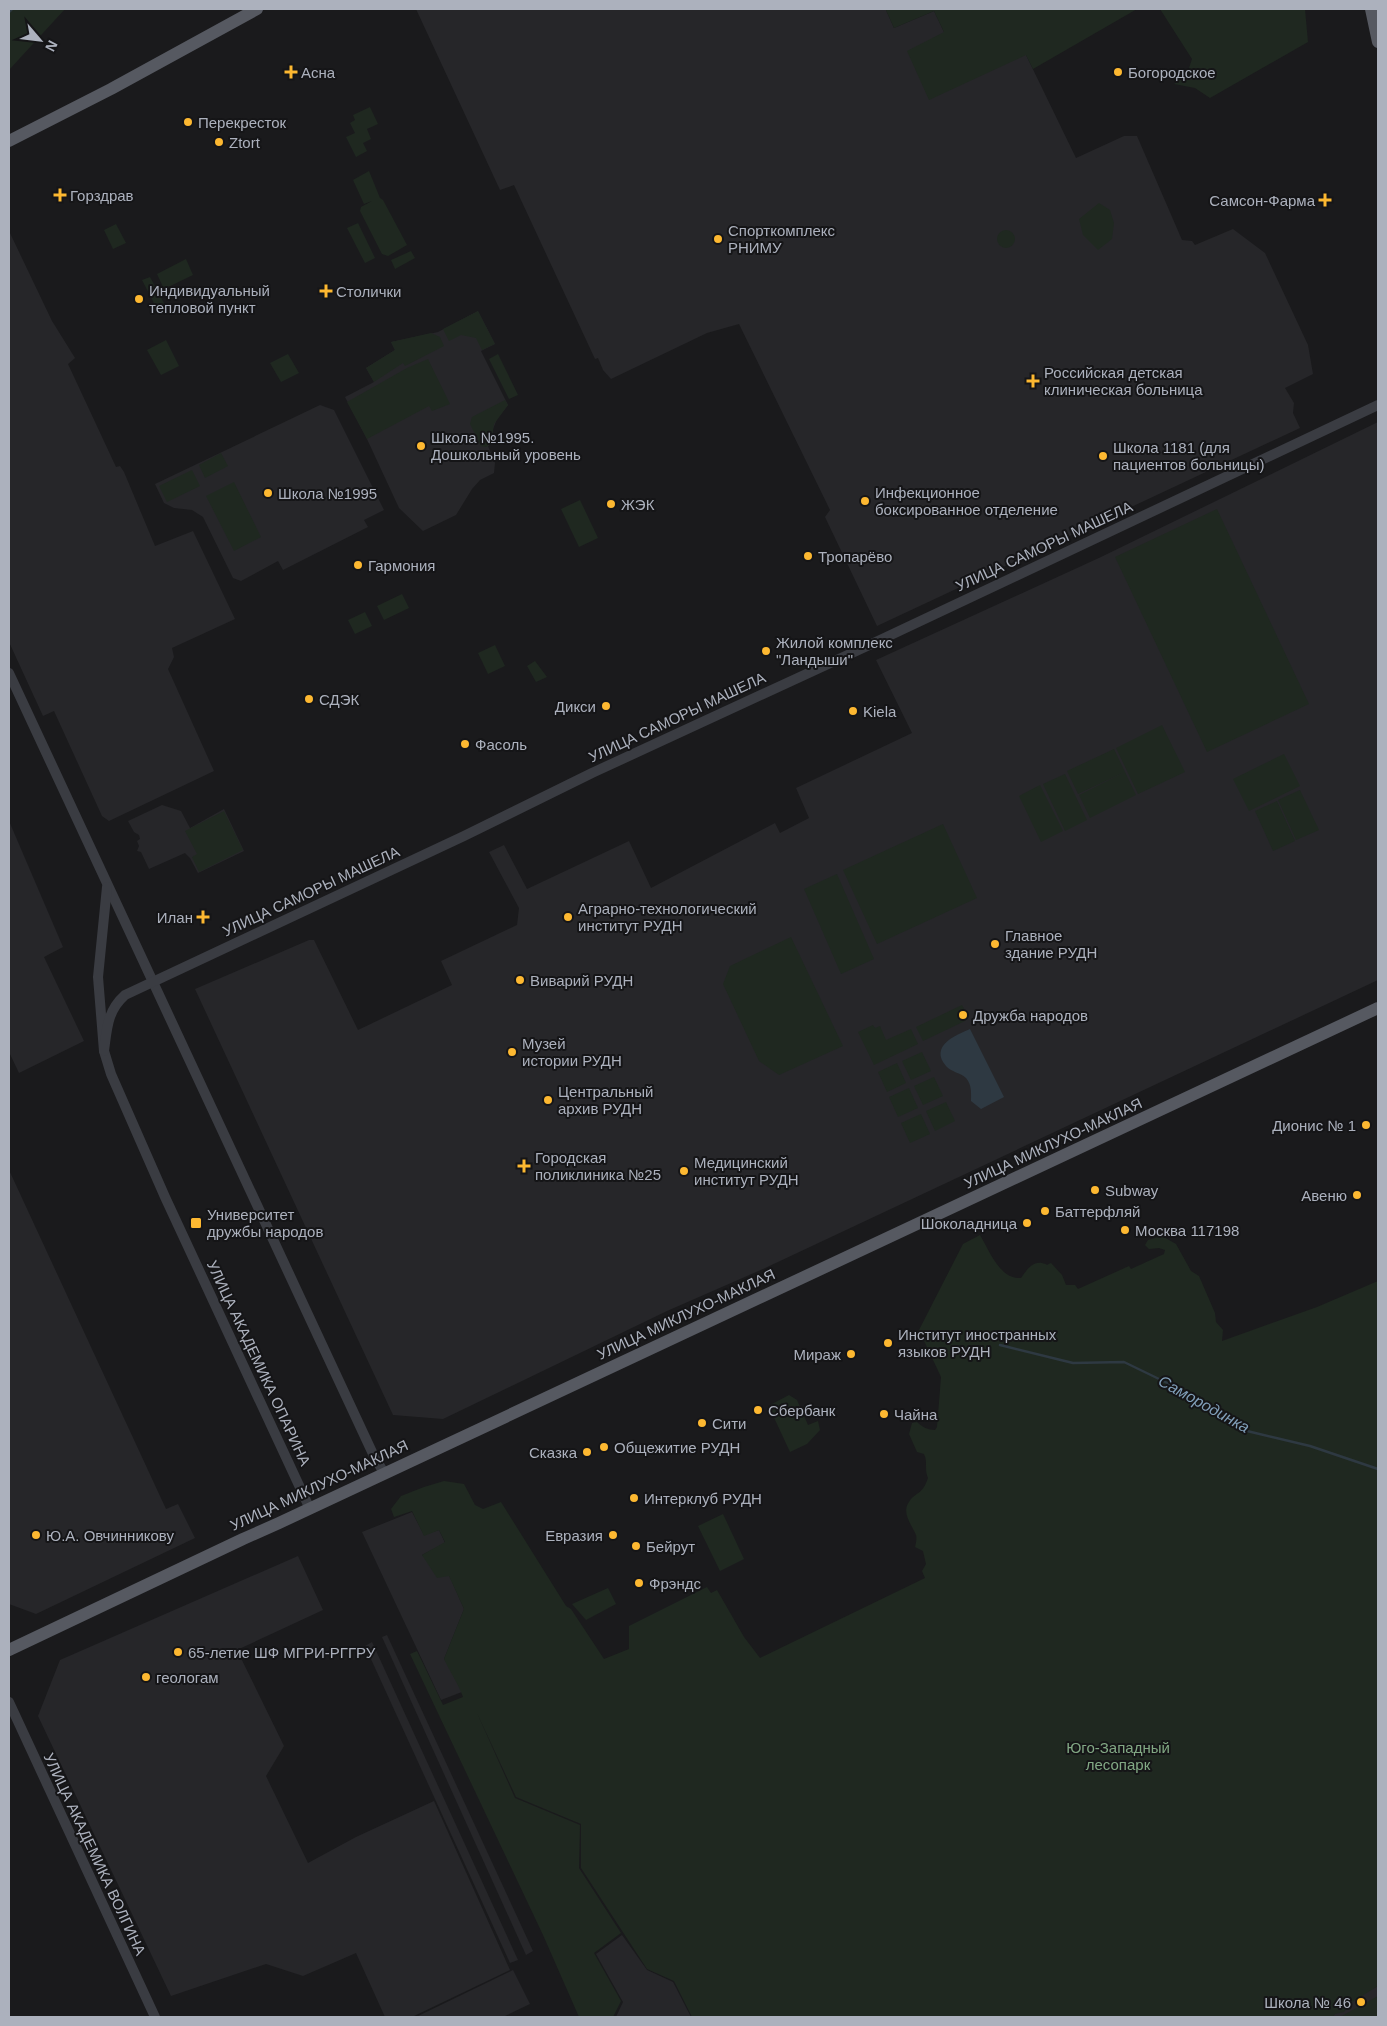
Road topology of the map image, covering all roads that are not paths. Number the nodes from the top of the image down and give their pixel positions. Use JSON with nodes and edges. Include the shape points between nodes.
{"nodes":[{"id":1,"x":257,"y":9,"type":"edge"},
{"id":2,"x":1371,"y":10,"type":"edge"},
{"id":3,"x":1378,"y":42,"type":"edge"},
{"id":4,"x":9,"y":142,"type":"edge"},
{"id":5,"x":1378,"y":405,"type":"edge"},
{"id":6,"x":9,"y":673,"type":"edge"},
{"id":7,"x":107,"y":886,"type":"junction"},
{"id":8,"x":152,"y":982,"type":"junction"},
{"id":9,"x":1378,"y":1008,"type":"edge"},
{"id":10,"x":104,"y":1051,"type":"junction"},
{"id":11,"x":384,"y":1473,"type":"junction"},
{"id":12,"x":310,"y":1508,"type":"junction"},
{"id":13,"x":9,"y":1650,"type":"edge"},
{"id":14,"x":9,"y":1702,"type":"edge"},
{"id":15,"x":155,"y":2017,"type":"edge"}],
"edges":[{"from":1,"to":4,"type":"main road"},
{"from":2,"to":3,"type":"main road"},
{"from":5,"to":8,"type":"street","name":"УЛИЦА САМОРЫ МАШЕЛА"},
{"from":6,"to":7,"type":"street"},
{"from":7,"to":8,"type":"street"},
{"from":7,"to":10,"type":"street","name":"УЛИЦА АКАДЕМИКА ОПАРИНА","via":[[98,978]]},
{"from":8,"to":10,"type":"street","name":"УЛИЦА САМОРЫ МАШЕЛА","via":[[115,1003]]},
{"from":8,"to":11,"type":"street"},
{"from":9,"to":11,"type":"main road","name":"УЛИЦА МИКЛУХО-МАКЛАЯ"},
{"from":10,"to":12,"type":"street","name":"УЛИЦА АКАДЕМИКА ОПАРИНА","via":[[110,1074],[161,1189]]},
{"from":11,"to":12,"type":"main road","name":"УЛИЦА МИКЛУХО-МАКЛАЯ"},
{"from":12,"to":13,"type":"main road","name":"УЛИЦА МИКЛУХО-МАКЛАЯ"},
{"from":14,"to":15,"type":"street","name":"УЛИЦА АКАДЕМИКА ВОЛГИНА"}]}
